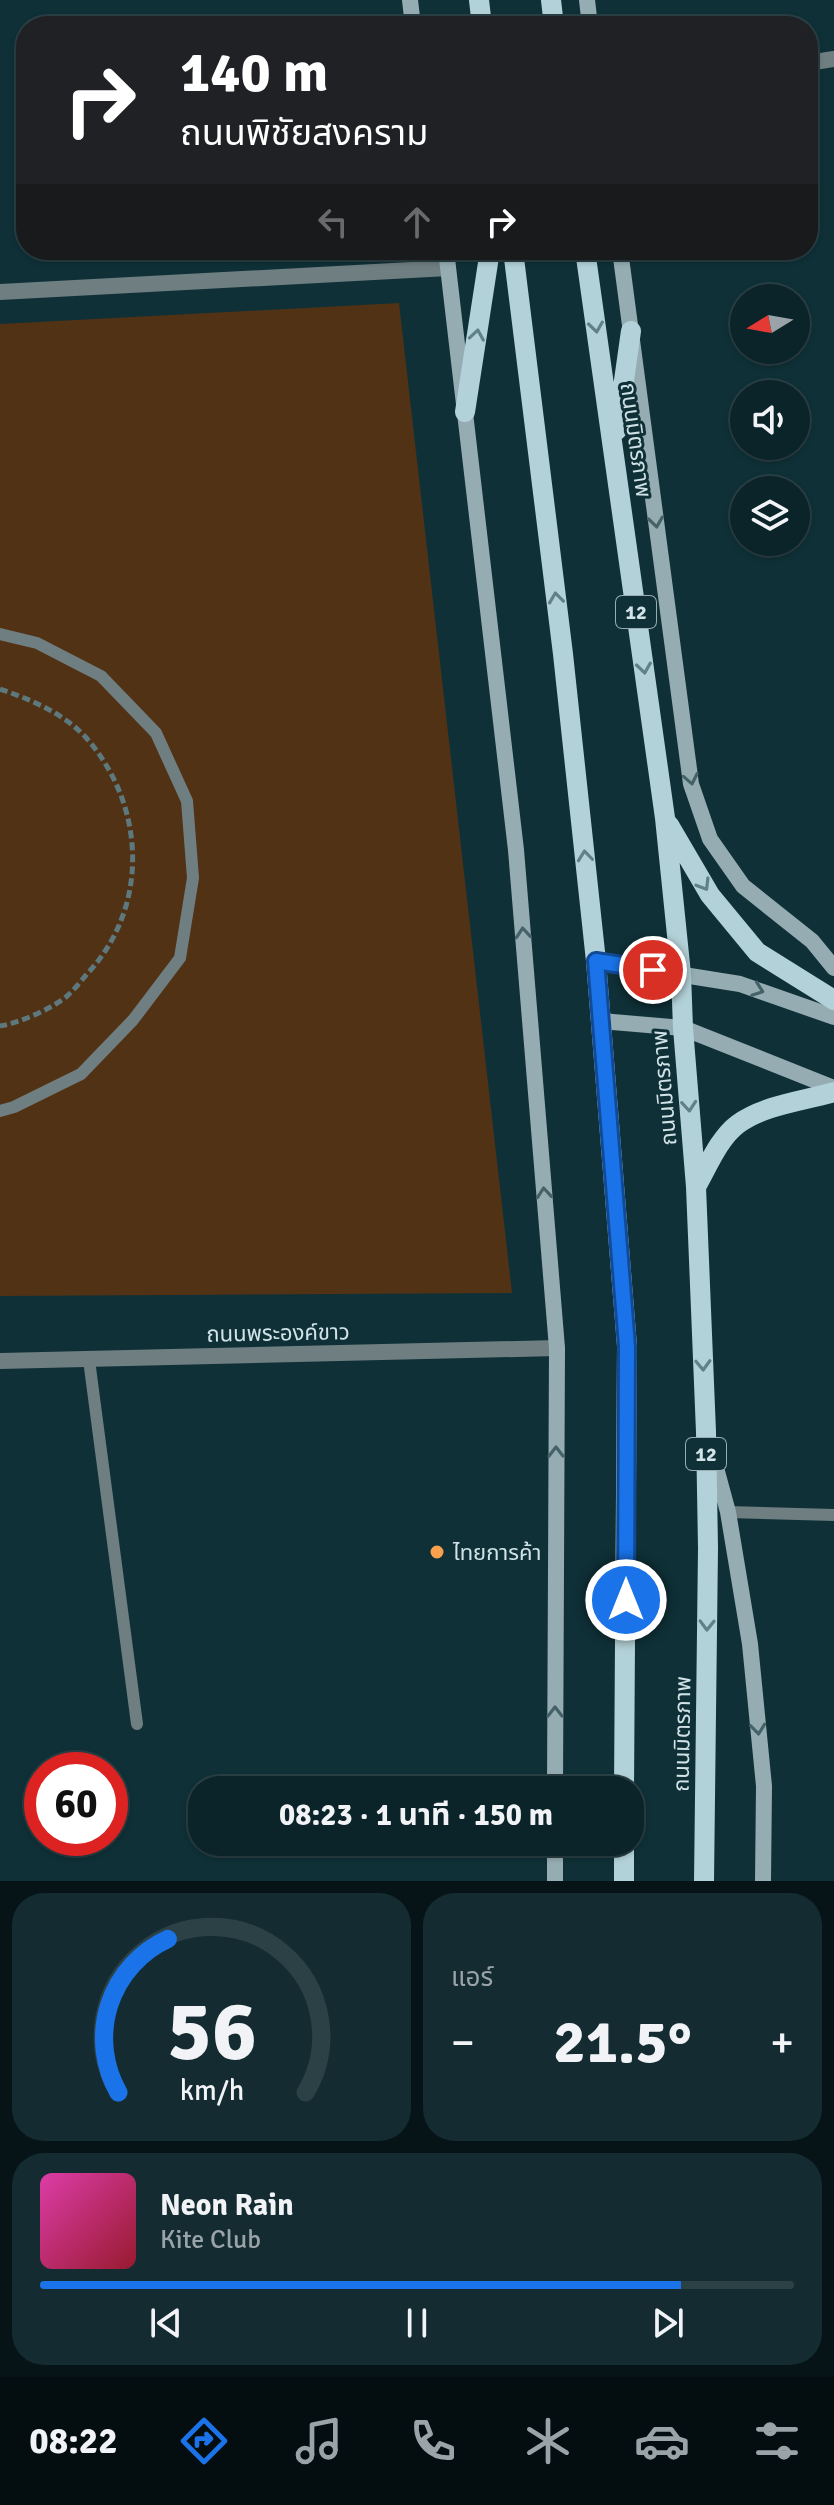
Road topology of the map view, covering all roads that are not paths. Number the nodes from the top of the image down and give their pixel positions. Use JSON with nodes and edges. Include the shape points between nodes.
{"nodes":[{"id":1,"x":447,"y":260,"type":"edge"},
{"id":2,"x":488,"y":260,"type":"edge"},
{"id":3,"x":514,"y":260,"type":"edge"},
{"id":4,"x":586,"y":260,"type":"edge"},
{"id":5,"x":621,"y":260,"type":"edge"},
{"id":6,"x":448,"y":268,"type":"junction"},
{"id":7,"x":0,"y":292,"type":"edge"},
{"id":8,"x":631,"y":331,"type":"junction"},
{"id":9,"x":465,"y":412,"type":"junction"},
{"id":10,"x":614,"y":453,"type":"junction"},
{"id":11,"x":0,"y":634,"type":"edge"},
{"id":12,"x":665,"y":818,"type":"junction"},
{"id":13,"x":596,"y":961,"type":"junction"},
{"id":14,"x":834,"y":968,"type":"edge"},
{"id":15,"x":681,"y":974,"type":"junction"},
{"id":16,"x":834,"y":1000,"type":"edge"},
{"id":17,"x":834,"y":1017,"type":"edge"},
{"id":18,"x":601,"y":1021,"type":"junction"},
{"id":19,"x":683,"y":1028,"type":"junction"},
{"id":20,"x":834,"y":1090,"type":"edge"},
{"id":21,"x":0,"y":1111,"type":"edge"},
{"id":22,"x":696,"y":1187,"type":"junction"},
{"id":23,"x":557,"y":1348,"type":"junction"},
{"id":24,"x":89,"y":1360,"type":"junction"},
{"id":25,"x":0,"y":1361,"type":"edge"},
{"id":26,"x":706,"y":1432,"type":"junction"},
{"id":27,"x":728,"y":1512,"type":"junction"},
{"id":28,"x":834,"y":1515,"type":"edge"},
{"id":29,"x":137,"y":1724,"type":"dead end"},
{"id":30,"x":555,"y":1776,"type":"edge"},
{"id":31,"x":624,"y":1776,"type":"edge"},
{"id":32,"x":555,"y":1856,"type":"edge"},
{"id":33,"x":624,"y":1856,"type":"edge"},
{"id":34,"x":555,"y":1881,"type":"edge"},
{"id":35,"x":624,"y":1881,"type":"edge"},
{"id":36,"x":704,"y":1881,"type":"edge"},
{"id":37,"x":763,"y":1881,"type":"edge"}],
"edges":[{"from":1,"to":6,"type":"main road"},
{"from":9,"to":2,"type":"main road","one_way":true},
{"from":13,"to":3,"type":"main road","one_way":true},
{"from":4,"to":10,"type":"main road","name":"ถนนมิตรภาพ","number":"12","one_way":true},
{"from":5,"to":8,"type":"main road"},
{"from":6,"to":7,"type":"street"},
{"from":6,"to":9,"type":"main road"},
{"from":8,"to":10,"type":"main road"},
{"from":8,"to":14,"type":"main road","one_way":true,"via":[[691,784],[710,839],[743,886],[812,941]]},
{"from":23,"to":9,"type":"main road","one_way":true,"via":[[516,850]]},
{"from":10,"to":12,"type":"main road","name":"ถนนมิตรภาพ","number":"12","one_way":true},
{"from":11,"to":21,"type":"lane","via":[[37,643],[101,676],[156,733],[187,801],[193,878],[180,958],[133,1020],[81,1074]]},
{"from":12,"to":15,"type":"main road","name":"ถนนมิตรภาพ","number":"12"},
{"from":12,"to":16,"type":"main road","one_way":true,"via":[[710,895],[757,952]]},
{"from":13,"to":15,"type":"main road"},
{"from":13,"to":18,"type":"main road"},
{"from":15,"to":17,"type":"main road","one_way":true,"via":[[740,984]]},
{"from":15,"to":19,"type":"main road","name":"ถนนมิตรภาพ","number":"12"},
{"from":18,"to":19,"type":"main road"},
{"from":18,"to":31,"type":"main road","via":[[627,1346]]},
{"from":19,"to":20,"type":"main road"},
{"from":19,"to":22,"type":"main road","name":"ถนนมิตรภาพ","number":"12","one_way":true},
{"from":20,"to":22,"type":"main road","via":[[759,1112],[736,1125]]},
{"from":22,"to":26,"type":"main road","name":"ถนนมิตรภาพ","number":"12","one_way":true},
{"from":23,"to":24,"type":"street","name":"ถนนพระองค์ขาว"},
{"from":30,"to":23,"type":"main road","one_way":true},
{"from":24,"to":25,"type":"street","name":"ถนนพระองค์ขาว"},
{"from":24,"to":29,"type":"lane"},
{"from":26,"to":27,"type":"main road"},
{"from":26,"to":36,"type":"main road","name":"ถนนมิตรภาพ","number":"12","one_way":true},
{"from":27,"to":28,"type":"lane"},
{"from":27,"to":37,"type":"main road","one_way":true,"via":[[750,1644],[764,1786]]},
{"from":32,"to":34,"type":"main road"},
{"from":33,"to":35,"type":"main road"}]}
